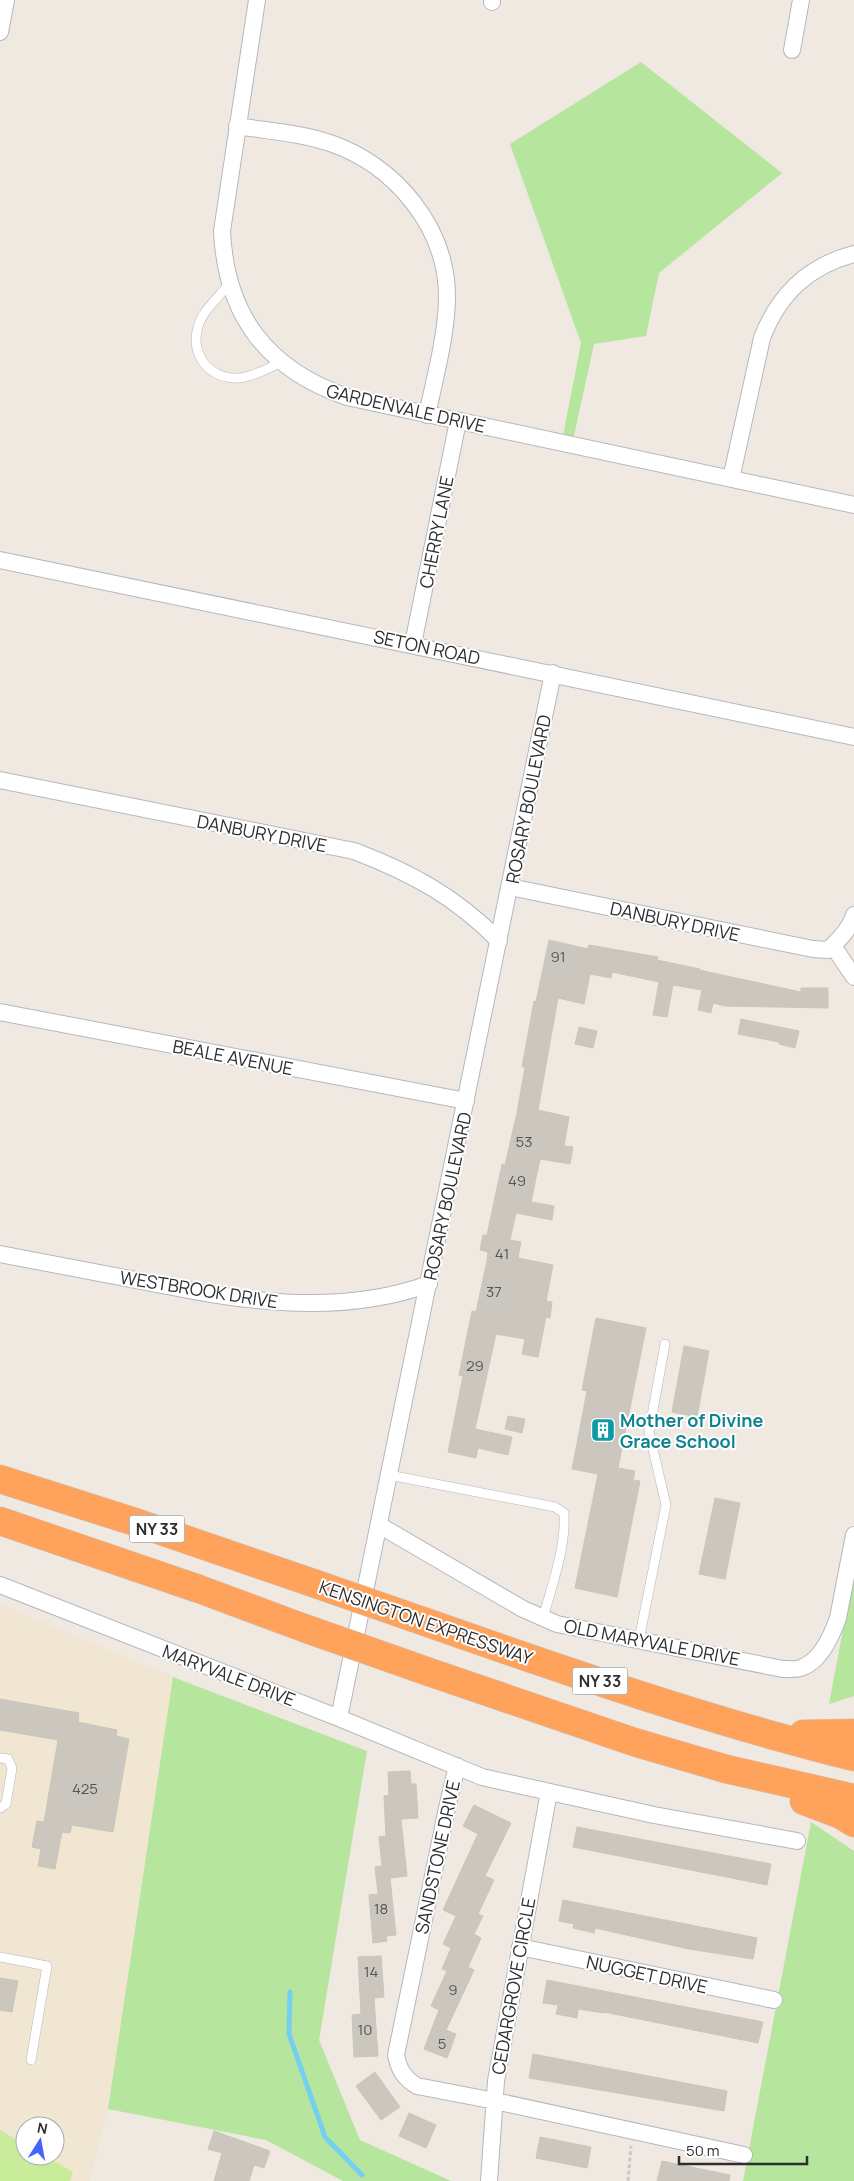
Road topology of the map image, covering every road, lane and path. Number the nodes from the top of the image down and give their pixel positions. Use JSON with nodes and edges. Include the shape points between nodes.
{"nodes":[{"id":1,"x":6,"y":0,"type":"edge"},
{"id":2,"x":257,"y":0,"type":"edge"},
{"id":3,"x":801,"y":0,"type":"edge"},
{"id":4,"x":0,"y":32,"type":"edge"},
{"id":5,"x":792,"y":50,"type":"dead end"},
{"id":6,"x":237,"y":126,"type":"junction"},
{"id":7,"x":854,"y":254,"type":"edge"},
{"id":8,"x":229,"y":284,"type":"junction"},
{"id":9,"x":281,"y":362,"type":"junction"},
{"id":10,"x":428,"y":414,"type":"junction"},
{"id":11,"x":458,"y":421,"type":"junction"},
{"id":12,"x":731,"y":479,"type":"junction"},
{"id":13,"x":854,"y":504,"type":"edge"},
{"id":14,"x":0,"y":560,"type":"edge"},
{"id":15,"x":414,"y":644,"type":"junction"},
{"id":16,"x":553,"y":673,"type":"junction"},
{"id":17,"x":854,"y":737,"type":"edge"},
{"id":18,"x":0,"y":780,"type":"edge"},
{"id":19,"x":510,"y":887,"type":"junction"},
{"id":20,"x":854,"y":915,"type":"edge"},
{"id":21,"x":499,"y":941,"type":"junction"},
{"id":22,"x":835,"y":943,"type":"junction"},
{"id":23,"x":854,"y":976,"type":"edge"},
{"id":24,"x":0,"y":1012,"type":"edge"},
{"id":25,"x":466,"y":1101,"type":"junction"},
{"id":26,"x":0,"y":1254,"type":"edge"},
{"id":27,"x":429,"y":1284,"type":"junction"},
{"id":28,"x":665,"y":1344,"type":"dead end"},
{"id":29,"x":389,"y":1475,"type":"junction"},
{"id":30,"x":0,"y":1479,"type":"edge"},
{"id":31,"x":0,"y":1521,"type":"edge"},
{"id":32,"x":379,"y":1525,"type":"junction"},
{"id":33,"x":854,"y":1535,"type":"edge"},
{"id":34,"x":0,"y":1585,"type":"edge"},
{"id":35,"x":543,"y":1618,"type":"junction"},
{"id":36,"x":639,"y":1640,"type":"junction"},
{"id":37,"x":339,"y":1718,"type":"junction"},
{"id":38,"x":764,"y":1732,"type":"junction"},
{"id":39,"x":854,"y":1733,"type":"edge"},
{"id":40,"x":0,"y":1758,"type":"edge"},
{"id":41,"x":854,"y":1758,"type":"edge"},
{"id":42,"x":457,"y":1766,"type":"junction"},
{"id":43,"x":726,"y":1768,"type":"junction"},
{"id":44,"x":549,"y":1792,"type":"junction"},
{"id":45,"x":854,"y":1798,"type":"edge"},
{"id":46,"x":0,"y":1808,"type":"edge"},
{"id":47,"x":854,"y":1823,"type":"edge"},
{"id":48,"x":797,"y":1841,"type":"dead end"},
{"id":49,"x":520,"y":1947,"type":"junction"},
{"id":50,"x":0,"y":1957,"type":"edge"},
{"id":51,"x":774,"y":2000,"type":"dead end"},
{"id":52,"x":31,"y":2060,"type":"dead end"},
{"id":53,"x":494,"y":2101,"type":"junction"},
{"id":54,"x":632,"y":2130,"type":"junction"},
{"id":55,"x":744,"y":2155,"type":"dead end"},
{"id":56,"x":489,"y":2181,"type":"edge"},
{"id":57,"x":628,"y":2181,"type":"edge"}],
"edges":[{"from":1,"to":4,"type":"street"},
{"from":2,"to":6,"type":"street","name":"GARDENVALE DRIVE"},
{"from":3,"to":5,"type":"street"},
{"from":6,"to":8,"type":"street","name":"GARDENVALE DRIVE","via":[[222,230]]},
{"from":6,"to":10,"type":"street","via":[[307,137],[356,153],[392,178],[417,207],[437,246],[447,296],[446,319]]},
{"from":7,"to":12,"type":"street","via":[[818,267],[801,279],[769,318]]},
{"from":8,"to":9,"type":"street","name":"GARDENVALE DRIVE","via":[[254,333]]},
{"from":8,"to":9,"type":"lane","via":[[198,326],[197,355],[204,366],[232,378],[248,376]]},
{"from":9,"to":10,"type":"street","name":"GARDENVALE DRIVE","via":[[320,388],[347,398]]},
{"from":10,"to":11,"type":"street","name":"GARDENVALE DRIVE"},
{"from":11,"to":12,"type":"street","name":"GARDENVALE DRIVE"},
{"from":11,"to":15,"type":"street","name":"CHERRY LANE"},
{"from":12,"to":13,"type":"street","name":"GARDENVALE DRIVE"},
{"from":14,"to":15,"type":"street","name":"SETON ROAD"},
{"from":15,"to":16,"type":"street","name":"SETON ROAD"},
{"from":16,"to":17,"type":"street","name":"SETON ROAD"},
{"from":16,"to":19,"type":"street","name":"ROSARY BOULEVARD"},
{"from":18,"to":21,"type":"street","name":"DANBURY DRIVE","via":[[354,851],[454,900]]},
{"from":19,"to":21,"type":"street","name":"ROSARY BOULEVARD"},
{"from":19,"to":22,"type":"street","name":"DANBURY DRIVE","via":[[813,949],[828,950]]},
{"from":20,"to":22,"type":"street","via":[[848,929]]},
{"from":21,"to":25,"type":"street","name":"ROSARY BOULEVARD"},
{"from":22,"to":23,"type":"street"},
{"from":24,"to":25,"type":"street","name":"BEALE AVENUE"},
{"from":25,"to":27,"type":"street","name":"ROSARY BOULEVARD"},
{"from":26,"to":27,"type":"street","name":"WESTBROOK DRIVE","via":[[172,1288],[287,1303],[347,1302],[394,1295]]},
{"from":27,"to":29,"type":"street","name":"ROSARY BOULEVARD"},
{"from":28,"to":36,"type":"lane","via":[[649,1432],[666,1505]]},
{"from":29,"to":32,"type":"street","name":"ROSARY BOULEVARD"},
{"from":29,"to":35,"type":"lane","via":[[555,1507],[564,1513],[558,1559]]},
{"from":30,"to":38,"type":"highway","name":"KENSINGTON EXPRESSWAY","number":"NY 33","bridge":true,"via":[[132,1521],[548,1665]]},
{"from":31,"to":43,"type":"highway","number":"NY 33","bridge":true,"via":[[634,1742]]},
{"from":32,"to":35,"type":"street","name":"OLD MARYVALE DRIVE"},
{"from":32,"to":37,"type":"street","name":"ROSARY BOULEVARD"},
{"from":33,"to":36,"type":"street","name":"OLD MARYVALE DRIVE","via":[[838,1618],[817,1657],[803,1668],[783,1669]]},
{"from":34,"to":37,"type":"street","name":"MARYVALE DRIVE"},
{"from":35,"to":36,"type":"street","name":"OLD MARYVALE DRIVE","via":[[557,1624]]},
{"from":37,"to":42,"type":"street","name":"MARYVALE DRIVE"},
{"from":38,"to":39,"type":"highway"},
{"from":38,"to":41,"type":"highway","name":"KENSINGTON EXPRESSWAY","number":"NY 33"},
{"from":40,"to":46,"type":"lane","via":[[8,1760],[12,1768],[6,1804]]},
{"from":42,"to":44,"type":"street","name":"SANDSTONE DRIVE","via":[[482,1777]]},
{"from":42,"to":53,"type":"street","name":"SANDSTONE DRIVE","via":[[396,2055],[401,2072],[417,2086]]},
{"from":43,"to":45,"type":"highway","number":"NY 33"},
{"from":43,"to":47,"type":"highway"},
{"from":44,"to":48,"type":"street","name":"SANDSTONE DRIVE"},
{"from":44,"to":49,"type":"street","name":"CEDARGROVE CIRCLE"},
{"from":49,"to":51,"type":"street","name":"NUGGET DRIVE"},
{"from":49,"to":53,"type":"street","name":"CEDARGROVE CIRCLE"},
{"from":50,"to":52,"type":"lane","via":[[47,1966]]},
{"from":53,"to":54,"type":"street","name":"SANDSTONE DRIVE"},
{"from":53,"to":56,"type":"street","name":"CEDARGROVE CIRCLE"},
{"from":54,"to":55,"type":"street","name":"SANDSTONE DRIVE"},
{"from":54,"to":57,"type":"path"}]}
